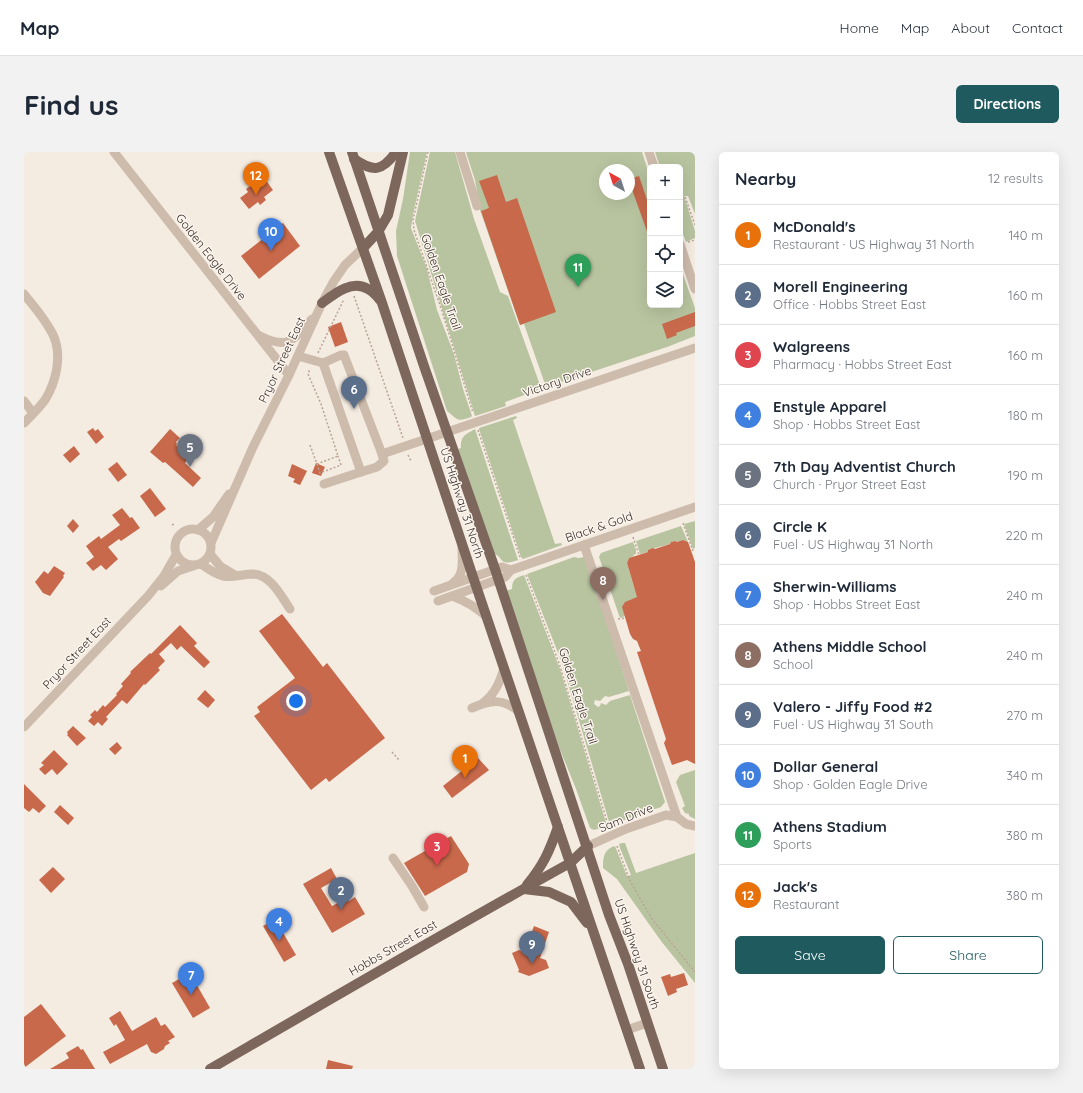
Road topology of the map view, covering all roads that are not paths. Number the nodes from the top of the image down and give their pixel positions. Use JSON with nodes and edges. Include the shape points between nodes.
{"nodes":[{"id":1,"x":114,"y":152,"type":"edge"},
{"id":2,"x":329,"y":152,"type":"edge"},
{"id":3,"x":396,"y":152,"type":"edge"},
{"id":4,"x":403,"y":152,"type":"edge"},
{"id":5,"x":460,"y":152,"type":"edge"},
{"id":6,"x":649,"y":152,"type":"edge"},
{"id":7,"x":353,"y":156,"type":"edge"},
{"id":8,"x":653,"y":164,"type":"edge"},
{"id":9,"x":477,"y":206,"type":"dead end"},
{"id":10,"x":378,"y":232,"type":"junction"},
{"id":11,"x":363,"y":248,"type":"junction"},
{"id":12,"x":683,"y":253,"type":"edge"},
{"id":13,"x":695,"y":289,"type":"edge"},
{"id":14,"x":24,"y":294,"type":"edge"},
{"id":15,"x":381,"y":300,"type":"junction"},
{"id":16,"x":322,"y":303,"type":"junction"},
{"id":17,"x":317,"y":314,"type":"junction"},
{"id":18,"x":257,"y":335,"type":"junction"},
{"id":19,"x":695,"y":348,"type":"edge"},
{"id":20,"x":298,"y":356,"type":"junction"},
{"id":21,"x":323,"y":363,"type":"junction"},
{"id":22,"x":289,"y":375,"type":"junction"},
{"id":23,"x":24,"y":401,"type":"edge"},
{"id":24,"x":33,"y":413,"type":"junction"},
{"id":25,"x":24,"y":423,"type":"edge"},
{"id":26,"x":447,"y":432,"type":"junction"},
{"id":27,"x":427,"y":438,"type":"junction"},
{"id":28,"x":382,"y":454,"type":"junction"},
{"id":29,"x":361,"y":472,"type":"junction"},
{"id":30,"x":324,"y":484,"type":"dead end"},
{"id":31,"x":233,"y":491,"type":"junction"},
{"id":32,"x":695,"y":507,"type":"edge"},
{"id":33,"x":198,"y":530,"type":"junction"},
{"id":34,"x":461,"y":542,"type":"junction"},
{"id":35,"x":211,"y":543,"type":"junction"},
{"id":36,"x":584,"y":545,"type":"junction"},
{"id":37,"x":210,"y":554,"type":"junction"},
{"id":38,"x":176,"y":555,"type":"junction"},
{"id":39,"x":198,"y":565,"type":"junction"},
{"id":40,"x":496,"y":574,"type":"junction"},
{"id":41,"x":238,"y":576,"type":"junction"},
{"id":42,"x":473,"y":577,"type":"junction"},
{"id":43,"x":452,"y":584,"type":"junction"},
{"id":44,"x":476,"y":587,"type":"junction"},
{"id":45,"x":434,"y":591,"type":"dead end"},
{"id":46,"x":148,"y":596,"type":"junction"},
{"id":47,"x":452,"y":596,"type":"junction"},
{"id":48,"x":438,"y":601,"type":"dead end"},
{"id":49,"x":290,"y":610,"type":"dead end"},
{"id":50,"x":487,"y":618,"type":"junction"},
{"id":51,"x":504,"y":668,"type":"junction"},
{"id":52,"x":518,"y":711,"type":"junction"},
{"id":53,"x":24,"y":727,"type":"edge"},
{"id":54,"x":677,"y":817,"type":"junction"},
{"id":55,"x":695,"y":826,"type":"edge"},
{"id":56,"x":558,"y":827,"type":"junction"},
{"id":57,"x":588,"y":846,"type":"junction"},
{"id":58,"x":394,"y":858,"type":"dead end"},
{"id":59,"x":570,"y":863,"type":"junction"},
{"id":60,"x":524,"y":889,"type":"junction"},
{"id":61,"x":424,"y":907,"type":"dead end"},
{"id":62,"x":592,"y":930,"type":"junction"},
{"id":63,"x":648,"y":1023,"type":"junction"},
{"id":64,"x":627,"y":1030,"type":"junction"},
{"id":65,"x":210,"y":1069,"type":"edge"},
{"id":66,"x":640,"y":1069,"type":"edge"},
{"id":67,"x":663,"y":1069,"type":"edge"}],
"edges":[{"from":1,"to":18,"type":"street","name":"Golden Eagle Drive"},
{"from":2,"to":11,"type":"main road","name":"US Highway 31 North"},
{"from":3,"to":7,"type":"main road","via":[[389,162],[379,168],[369,168]]},
{"from":4,"to":10,"type":"main road","via":[[388,215]]},
{"from":5,"to":9,"type":"street"},
{"from":6,"to":8,"type":"street"},
{"from":7,"to":10,"type":"main road","name":"US Highway 31 North"},
{"from":10,"to":11,"type":"main road"},
{"from":10,"to":26,"type":"main road","name":"US Highway 31 North"},
{"from":11,"to":15,"type":"main road","name":"US Highway 31 North"},
{"from":11,"to":16,"type":"street","name":"Pryor Street East","via":[[345,265]]},
{"from":12,"to":13,"type":"street"},
{"from":14,"to":24,"type":"street","via":[[43,318],[54,338],[58,356],[54,379],[45,400]]},
{"from":15,"to":16,"type":"main road","via":[[368,289],[355,286],[337,291]]},
{"from":15,"to":27,"type":"main road","name":"US Highway 31 North"},
{"from":16,"to":17,"type":"street","name":"Pryor Street East"},
{"from":17,"to":18,"type":"street","via":[[295,338],[284,344],[273,343]]},
{"from":17,"to":20,"type":"street","name":"Pryor Street East"},
{"from":18,"to":22,"type":"street","name":"Golden Eagle Drive"},
{"from":19,"to":26,"type":"street","name":"Victory Drive"},
{"from":20,"to":21,"type":"street"},
{"from":20,"to":22,"type":"street","name":"Pryor Street East"},
{"from":21,"to":28,"type":"street","via":[[341,355],[346,357]]},
{"from":21,"to":29,"type":"street"},
{"from":22,"to":31,"type":"street","name":"Pryor Street East"},
{"from":23,"to":24,"type":"street"},
{"from":24,"to":25,"type":"street"},
{"from":26,"to":27,"type":"street","name":"Victory Drive"},
{"from":26,"to":40,"type":"main road","name":"US Highway 31 North"},
{"from":27,"to":28,"type":"street","name":"Victory Drive"},
{"from":27,"to":34,"type":"main road","name":"US Highway 31 North"},
{"from":28,"to":29,"type":"street","via":[[384,461],[380,466]]},
{"from":29,"to":30,"type":"street"},
{"from":31,"to":33,"type":"street","name":"Pryor Street East","via":[[213,517]]},
{"from":31,"to":35,"type":"street","name":"Pryor Street East"},
{"from":32,"to":36,"type":"street","name":"Black & Gold"},
{"from":33,"to":35,"type":"street","via":[[206,535]]},
{"from":33,"to":38,"type":"street","via":[[188,530],[179,535],[174,545]]},
{"from":34,"to":42,"type":"main road","name":"US Highway 31 North"},
{"from":34,"to":43,"type":"street","via":[[461,574]]},
{"from":35,"to":37,"type":"street"},
{"from":36,"to":40,"type":"street","name":"Black & Gold","via":[[511,570],[505,577]]},
{"from":36,"to":54,"type":"street"},
{"from":37,"to":39,"type":"street"},
{"from":37,"to":41,"type":"street","via":[[220,566]]},
{"from":38,"to":39,"type":"street","via":[[183,564]]},
{"from":38,"to":46,"type":"street","name":"Pryor Street East"},
{"from":39,"to":41,"type":"street","via":[[222,576]]},
{"from":39,"to":46,"type":"street","name":"Pryor Street East","via":[[178,571]]},
{"from":40,"to":42,"type":"street","name":"Black & Gold"},
{"from":40,"to":44,"type":"street","name":"Black & Gold"},
{"from":40,"to":57,"type":"main road","name":"US Highway 31 North"},
{"from":41,"to":49,"type":"street","via":[[253,574],[268,580]]},
{"from":42,"to":43,"type":"street","name":"Black & Gold"},
{"from":42,"to":44,"type":"main road","name":"US Highway 31 North"},
{"from":43,"to":45,"type":"street","name":"Black & Gold"},
{"from":44,"to":47,"type":"street","name":"Black & Gold"},
{"from":44,"to":50,"type":"main road","name":"US Highway 31 North"},
{"from":46,"to":53,"type":"street","name":"Pryor Street East"},
{"from":47,"to":48,"type":"street","name":"Black & Gold"},
{"from":47,"to":50,"type":"street","via":[[470,604]]},
{"from":50,"to":51,"type":"main road","name":"US Highway 31 North"},
{"from":51,"to":52,"type":"main road","name":"US Highway 31 North"},
{"from":51,"to":52,"type":"street","via":[[496,689],[490,697],[476,706],[490,701],[500,702]]},
{"from":52,"to":56,"type":"main road","name":"US Highway 31 North"},
{"from":54,"to":55,"type":"street","name":"Sam Drive","via":[[686,824]]},
{"from":54,"to":57,"type":"street","name":"Sam Drive","via":[[666,815]]},
{"from":56,"to":59,"type":"main road","name":"US Highway 31 North"},
{"from":56,"to":60,"type":"main road","via":[[540,868]]},
{"from":57,"to":59,"type":"main road","name":"Hobbs Street East"},
{"from":57,"to":63,"type":"main road","name":"US Highway 31 South","via":[[609,915]]},
{"from":58,"to":61,"type":"street"},
{"from":59,"to":60,"type":"main road","name":"Hobbs Street East"},
{"from":59,"to":62,"type":"main road"},
{"from":60,"to":62,"type":"main road","via":[[550,892],[571,902]]},
{"from":60,"to":65,"type":"main road","name":"Hobbs Street East"},
{"from":62,"to":64,"type":"main road"},
{"from":63,"to":64,"type":"street"},
{"from":63,"to":67,"type":"main road","name":"US Highway 31 South"},
{"from":64,"to":66,"type":"main road"}]}
